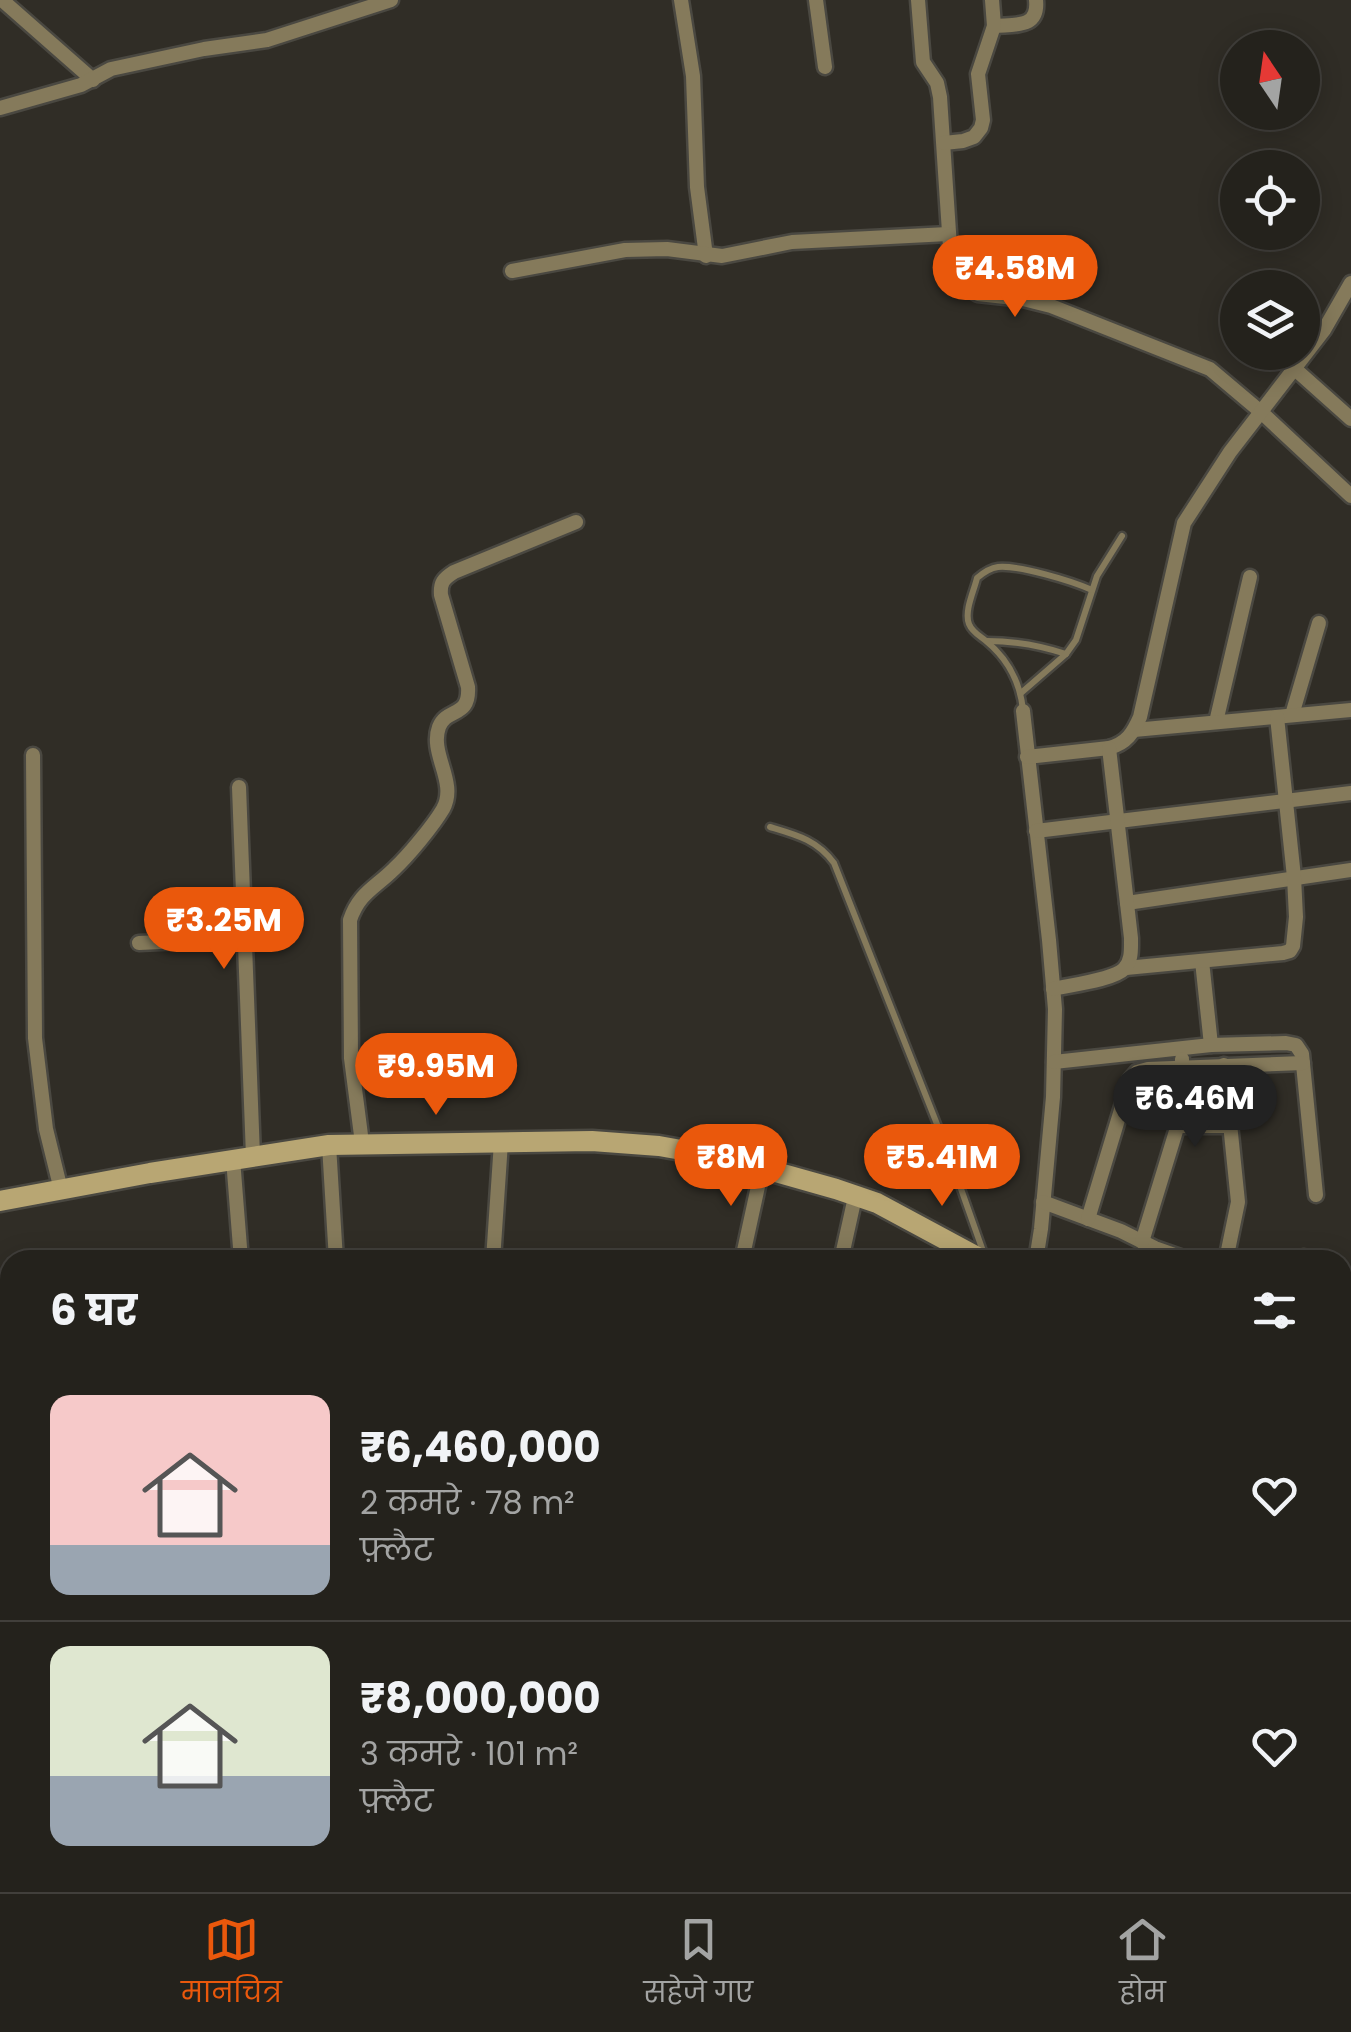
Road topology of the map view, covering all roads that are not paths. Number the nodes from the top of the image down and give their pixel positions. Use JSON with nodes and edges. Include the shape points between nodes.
{"nodes":[{"id":1,"x":2,"y":0,"type":"edge"},
{"id":2,"x":391,"y":0,"type":"edge"},
{"id":3,"x":681,"y":0,"type":"edge"},
{"id":4,"x":816,"y":0,"type":"edge"},
{"id":5,"x":918,"y":0,"type":"edge"},
{"id":6,"x":992,"y":0,"type":"edge"},
{"id":7,"x":1036,"y":0,"type":"edge"},
{"id":8,"x":994,"y":26,"type":"junction"},
{"id":9,"x":825,"y":67,"type":"dead end"},
{"id":10,"x":93,"y":80,"type":"junction"},
{"id":11,"x":0,"y":108,"type":"edge"},
{"id":12,"x":944,"y":143,"type":"junction"},
{"id":13,"x":948,"y":234,"type":"junction"},
{"id":14,"x":706,"y":256,"type":"junction"},
{"id":15,"x":512,"y":272,"type":"dead end"},
{"id":16,"x":1351,"y":283,"type":"edge"},
{"id":17,"x":1320,"y":334,"type":"edge"},
{"id":18,"x":1294,"y":370,"type":"edge"},
{"id":19,"x":1296,"y":370,"type":"edge"},
{"id":20,"x":1261,"y":412,"type":"junction"},
{"id":21,"x":1351,"y":418,"type":"edge"},
{"id":22,"x":1351,"y":496,"type":"edge"},
{"id":23,"x":576,"y":522,"type":"dead end"},
{"id":24,"x":1122,"y":536,"type":"dead end"},
{"id":25,"x":1250,"y":577,"type":"dead end"},
{"id":26,"x":1092,"y":590,"type":"junction"},
{"id":27,"x":1319,"y":623,"type":"dead end"},
{"id":28,"x":986,"y":641,"type":"junction"},
{"id":29,"x":1066,"y":654,"type":"junction"},
{"id":30,"x":1022,"y":693,"type":"junction"},
{"id":31,"x":1351,"y":710,"type":"edge"},
{"id":32,"x":1023,"y":711,"type":"joint"},
{"id":33,"x":1284,"y":716,"type":"junction"},
{"id":34,"x":1216,"y":722,"type":"junction"},
{"id":35,"x":1134,"y":730,"type":"junction"},
{"id":36,"x":1109,"y":748,"type":"junction"},
{"id":37,"x":33,"y":754,"type":"dead end"},
{"id":38,"x":1027,"y":757,"type":"junction"},
{"id":39,"x":239,"y":787,"type":"dead end"},
{"id":40,"x":1351,"y":793,"type":"edge"},
{"id":41,"x":1287,"y":801,"type":"junction"},
{"id":42,"x":1118,"y":822,"type":"junction"},
{"id":43,"x":770,"y":828,"type":"dead end"},
{"id":44,"x":1036,"y":831,"type":"junction"},
{"id":45,"x":1351,"y":870,"type":"edge"},
{"id":46,"x":1294,"y":877,"type":"junction"},
{"id":47,"x":1127,"y":903,"type":"junction"},
{"id":48,"x":244,"y":938,"type":"junction"},
{"id":49,"x":138,"y":943,"type":"dead end"},
{"id":50,"x":1202,"y":960,"type":"junction"},
{"id":51,"x":1126,"y":968,"type":"junction"},
{"id":52,"x":1053,"y":989,"type":"junction"},
{"id":53,"x":1211,"y":1045,"type":"junction"},
{"id":54,"x":1182,"y":1048,"type":"junction"},
{"id":55,"x":1054,"y":1062,"type":"junction"},
{"id":56,"x":1303,"y":1063,"type":"junction"},
{"id":57,"x":1224,"y":1065,"type":"junction"},
{"id":58,"x":1182,"y":1066,"type":"junction"},
{"id":59,"x":1178,"y":1126,"type":"junction"},
{"id":60,"x":1229,"y":1126,"type":"junction"},
{"id":61,"x":501,"y":1142,"type":"junction"},
{"id":62,"x":362,"y":1143,"type":"junction"},
{"id":63,"x":329,"y":1146,"type":"junction"},
{"id":64,"x":243,"y":1157,"type":"junction"},
{"id":65,"x":762,"y":1168,"type":"junction"},
{"id":66,"x":60,"y":1190,"type":"junction"},
{"id":67,"x":1316,"y":1195,"type":"dead end"},
{"id":68,"x":866,"y":1200,"type":"junction"},
{"id":69,"x":0,"y":1201,"type":"edge"},
{"id":70,"x":1043,"y":1202,"type":"junction"},
{"id":71,"x":1088,"y":1219,"type":"junction"},
{"id":72,"x":1142,"y":1242,"type":"junction"},
{"id":73,"x":241,"y":1250,"type":"edge"},
{"id":74,"x":335,"y":1250,"type":"edge"},
{"id":75,"x":494,"y":1250,"type":"edge"},
{"id":76,"x":744,"y":1250,"type":"edge"},
{"id":77,"x":845,"y":1250,"type":"edge"},
{"id":78,"x":964,"y":1250,"type":"edge"},
{"id":79,"x":981,"y":1250,"type":"edge"},
{"id":80,"x":1037,"y":1250,"type":"edge"},
{"id":81,"x":1163,"y":1250,"type":"edge"},
{"id":82,"x":1228,"y":1250,"type":"edge"}],
"edges":[{"from":1,"to":10,"type":"street"},
{"from":2,"to":10,"type":"street","via":[[267,40],[110,69]]},
{"from":3,"to":14,"type":"street"},
{"from":4,"to":9,"type":"street"},
{"from":5,"to":12,"type":"street","via":[[921,52],[937,83]]},
{"from":6,"to":8,"type":"street"},
{"from":7,"to":8,"type":"street","via":[[1034,19]]},
{"from":8,"to":12,"type":"street","via":[[978,74],[981,128],[974,137]]},
{"from":10,"to":11,"type":"street"},
{"from":12,"to":13,"type":"street"},
{"from":13,"to":14,"type":"street","via":[[792,242]]},
{"from":13,"to":20,"type":"street","via":[[956,276],[978,294],[1052,306],[1192,360]]},
{"from":14,"to":15,"type":"street","via":[[625,250]]},
{"from":16,"to":17,"type":"street"},
{"from":18,"to":20,"type":"street"},
{"from":19,"to":21,"type":"street"},
{"from":20,"to":22,"type":"street"},
{"from":20,"to":35,"type":"street","via":[[1184,523]]},
{"from":23,"to":62,"type":"street","via":[[454,572],[440,586],[469,698],[438,730],[448,792],[443,808],[395,869],[356,903],[350,920],[351,1058]]},
{"from":24,"to":26,"type":"lane"},
{"from":25,"to":34,"type":"street"},
{"from":26,"to":28,"type":"lane","via":[[994,567],[978,578],[968,613],[969,625]]},
{"from":26,"to":29,"type":"lane"},
{"from":27,"to":33,"type":"street"},
{"from":28,"to":29,"type":"lane","via":[[1036,644]]},
{"from":28,"to":30,"type":"lane"},
{"from":29,"to":30,"type":"lane"},
{"from":30,"to":32,"type":"lane"},
{"from":31,"to":33,"type":"street"},
{"from":32,"to":38,"type":"street"},
{"from":33,"to":34,"type":"street"},
{"from":33,"to":41,"type":"street"},
{"from":34,"to":35,"type":"street"},
{"from":35,"to":36,"type":"street"},
{"from":36,"to":38,"type":"street"},
{"from":36,"to":42,"type":"street"},
{"from":37,"to":66,"type":"street","via":[[34,1038]]},
{"from":38,"to":44,"type":"street"},
{"from":39,"to":48,"type":"street"},
{"from":40,"to":41,"type":"street"},
{"from":41,"to":42,"type":"street"},
{"from":41,"to":46,"type":"street"},
{"from":42,"to":44,"type":"street"},
{"from":42,"to":47,"type":"street"},
{"from":43,"to":79,"type":"lane","via":[[816,843],[834,863]]},
{"from":44,"to":52,"type":"street"},
{"from":45,"to":46,"type":"street"},
{"from":46,"to":47,"type":"street"},
{"from":46,"to":50,"type":"street","via":[[1296,935],[1290,951]]},
{"from":47,"to":51,"type":"street"},
{"from":48,"to":49,"type":"street"},
{"from":48,"to":64,"type":"street"},
{"from":50,"to":51,"type":"street"},
{"from":50,"to":53,"type":"street"},
{"from":51,"to":52,"type":"street"},
{"from":52,"to":55,"type":"street"},
{"from":53,"to":54,"type":"street"},
{"from":53,"to":56,"type":"street","via":[[1292,1044]]},
{"from":54,"to":55,"type":"street"},
{"from":54,"to":58,"type":"street"},
{"from":55,"to":70,"type":"street"},
{"from":56,"to":57,"type":"street"},
{"from":56,"to":67,"type":"street"},
{"from":57,"to":58,"type":"street"},
{"from":57,"to":60,"type":"street"},
{"from":58,"to":59,"type":"street"},
{"from":58,"to":71,"type":"street","via":[[1132,1076]]},
{"from":59,"to":60,"type":"street"},
{"from":59,"to":72,"type":"street"},
{"from":60,"to":82,"type":"street","via":[[1238,1202]]},
{"from":61,"to":62,"type":"street"},
{"from":61,"to":65,"type":"street","via":[[658,1146]]},
{"from":61,"to":75,"type":"street"},
{"from":62,"to":63,"type":"street"},
{"from":63,"to":64,"type":"street"},
{"from":63,"to":74,"type":"street"},
{"from":64,"to":66,"type":"street"},
{"from":64,"to":73,"type":"street"},
{"from":65,"to":68,"type":"street"},
{"from":65,"to":76,"type":"street"},
{"from":66,"to":69,"type":"street"},
{"from":68,"to":77,"type":"street"},
{"from":68,"to":78,"type":"street"},
{"from":70,"to":71,"type":"street"},
{"from":70,"to":80,"type":"street"},
{"from":71,"to":72,"type":"street"},
{"from":72,"to":81,"type":"street"}]}
